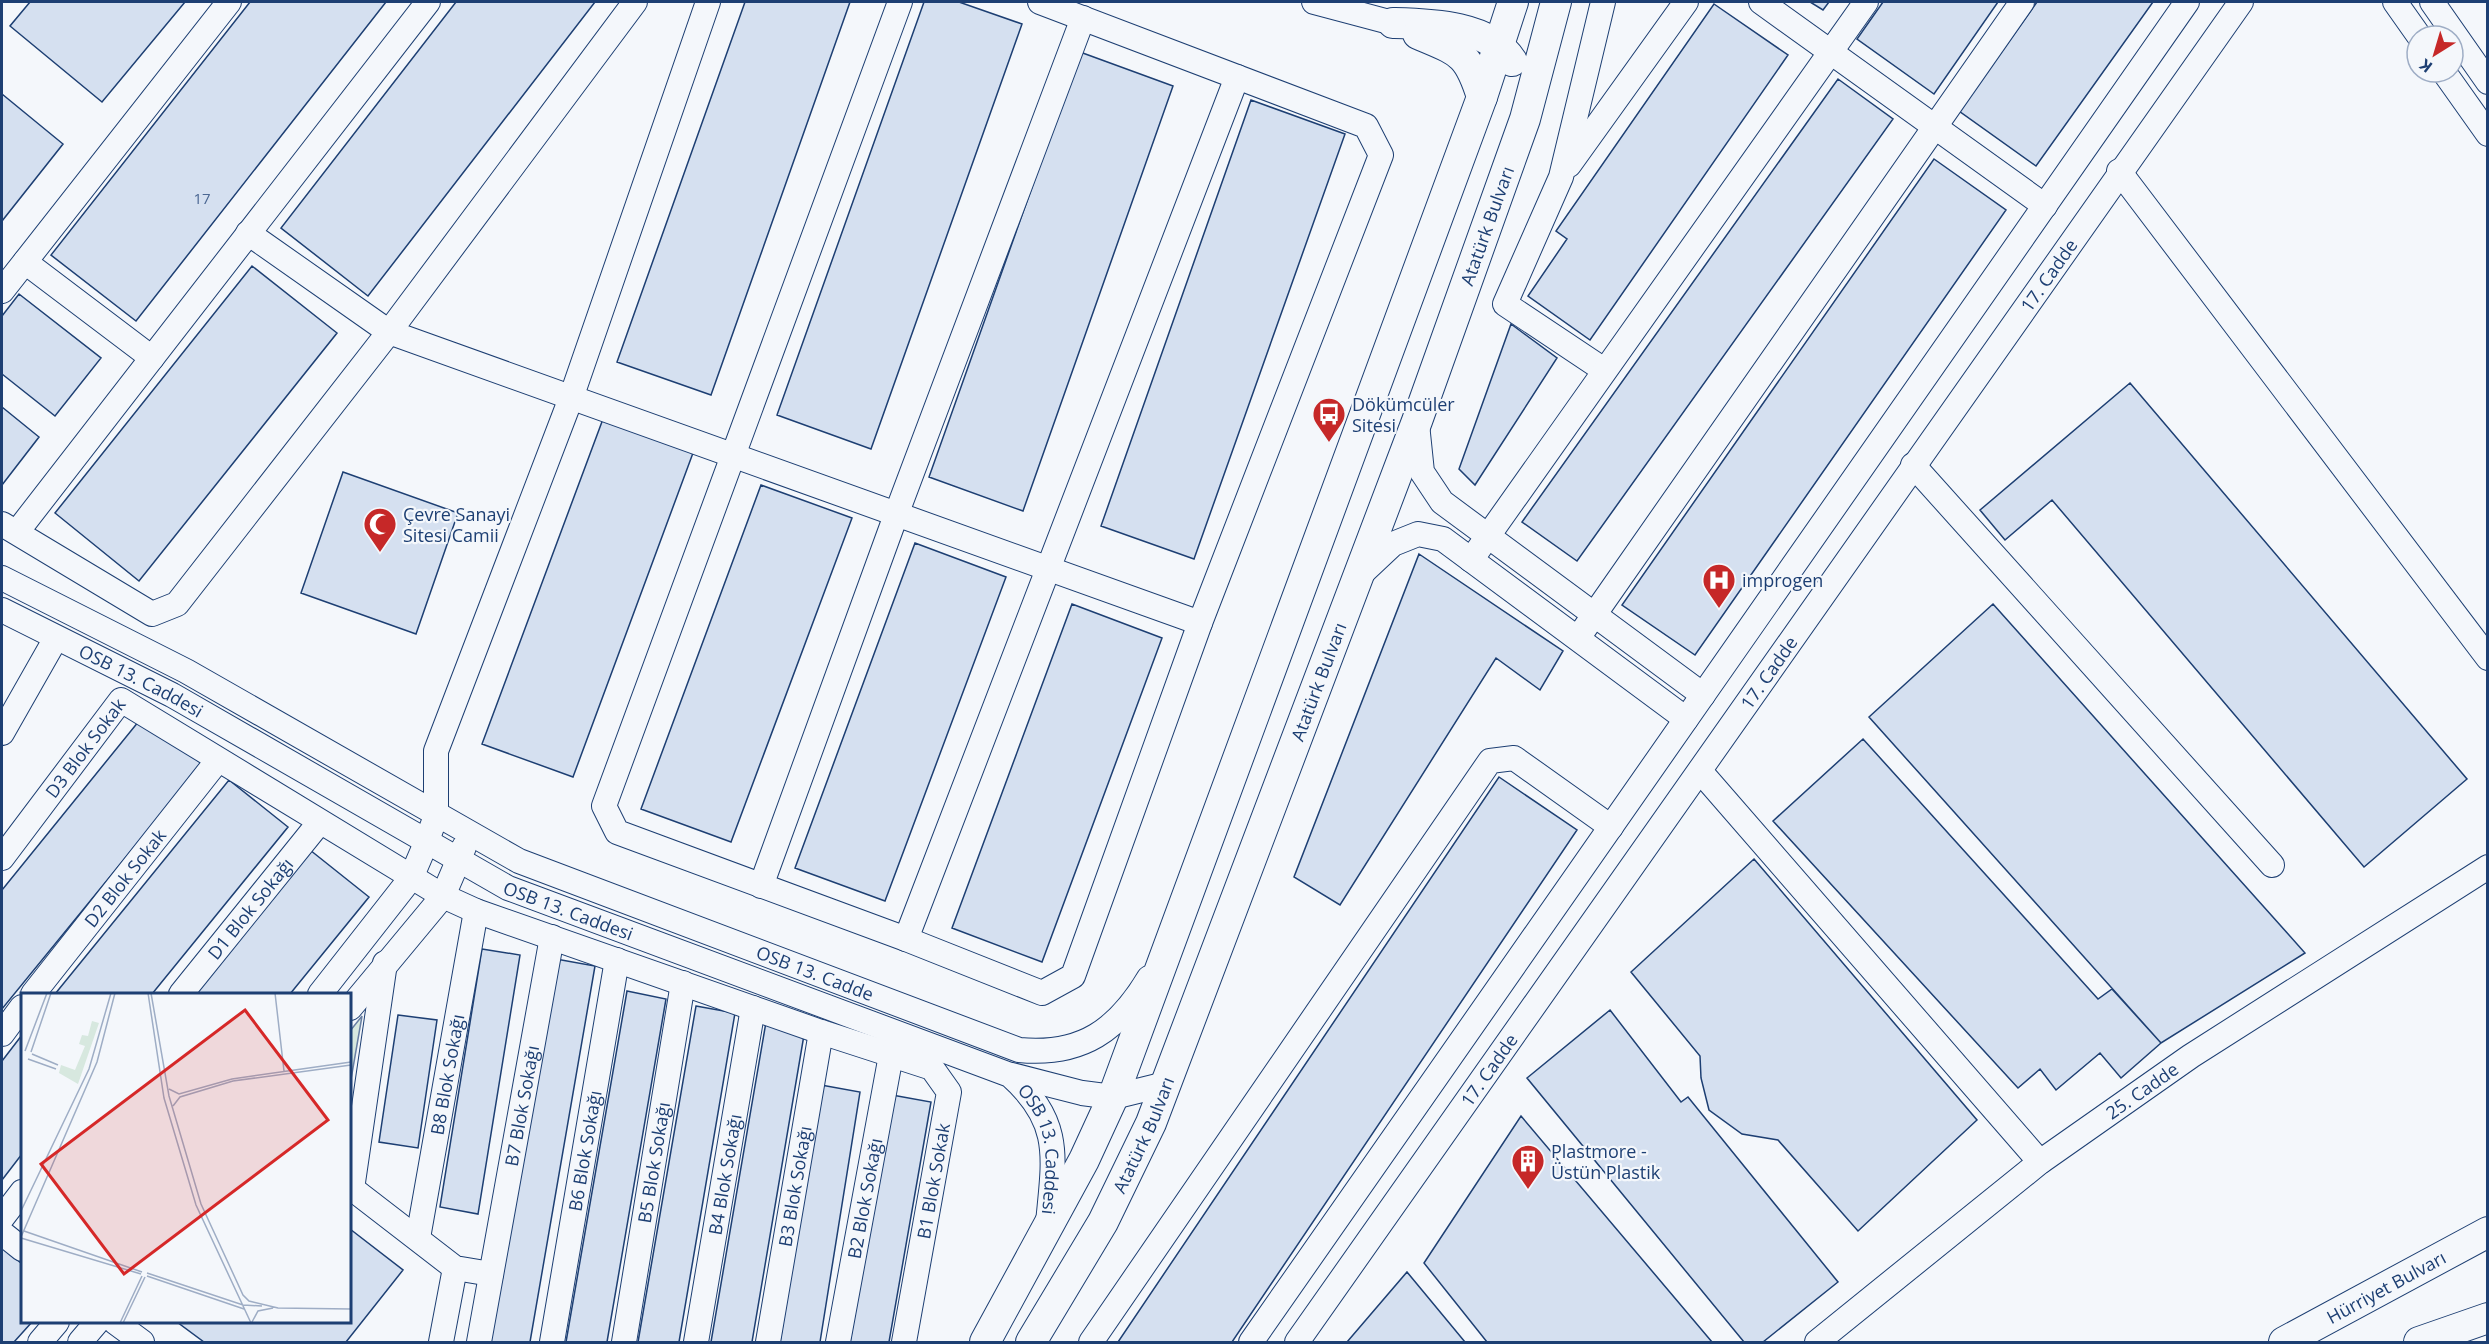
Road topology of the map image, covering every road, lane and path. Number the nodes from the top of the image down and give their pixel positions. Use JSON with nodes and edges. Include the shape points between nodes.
{"nodes":[{"id":1,"x":230,"y":2,"type":"edge"},
{"id":2,"x":428,"y":2,"type":"edge"},
{"id":3,"x":635,"y":2,"type":"edge"},
{"id":4,"x":708,"y":2,"type":"edge"},
{"id":5,"x":900,"y":2,"type":"edge"},
{"id":6,"x":1040,"y":2,"type":"edge"},
{"id":7,"x":1314,"y":2,"type":"edge"},
{"id":8,"x":1513,"y":2,"type":"edge"},
{"id":9,"x":1556,"y":2,"type":"edge"},
{"id":10,"x":1603,"y":2,"type":"edge"},
{"id":11,"x":1686,"y":2,"type":"edge"},
{"id":12,"x":1761,"y":2,"type":"edge"},
{"id":13,"x":1866,"y":2,"type":"edge"},
{"id":14,"x":2022,"y":2,"type":"edge"},
{"id":15,"x":2187,"y":2,"type":"edge"},
{"id":16,"x":2241,"y":2,"type":"edge"},
{"id":17,"x":2395,"y":2,"type":"edge"},
{"id":18,"x":2432,"y":2,"type":"edge"},
{"id":19,"x":1083,"y":18,"type":"junction"},
{"id":20,"x":1393,"y":23,"type":"junction"},
{"id":21,"x":2411,"y":24,"type":"edge"},
{"id":22,"x":1500,"y":47,"type":"junction"},
{"id":23,"x":1831,"y":52,"type":"junction"},
{"id":24,"x":1237,"y":77,"type":"junction"},
{"id":25,"x":2487,"y":82,"type":"edge"},
{"id":26,"x":2452,"y":84,"type":"edge"},
{"id":27,"x":1482,"y":97,"type":"junction"},
{"id":28,"x":1525,"y":119,"type":"junction"},
{"id":29,"x":1935,"y":127,"type":"junction"},
{"id":30,"x":2487,"y":134,"type":"edge"},
{"id":31,"x":2119,"y":171,"type":"junction"},
{"id":32,"x":1561,"y":177,"type":"junction"},
{"id":33,"x":2045,"y":206,"type":"junction"},
{"id":34,"x":248,"y":233,"type":"junction"},
{"id":35,"x":24,"y":262,"type":"junction"},
{"id":36,"x":2,"y":291,"type":"edge"},
{"id":37,"x":388,"y":332,"type":"junction"},
{"id":38,"x":152,"y":358,"type":"junction"},
{"id":39,"x":1604,"y":370,"type":"junction"},
{"id":40,"x":571,"y":398,"type":"junction"},
{"id":41,"x":1417,"y":421,"type":"junction"},
{"id":42,"x":731,"y":455,"type":"junction"},
{"id":43,"x":1913,"y":465,"type":"junction"},
{"id":44,"x":896,"y":515,"type":"junction"},
{"id":45,"x":9,"y":528,"type":"edge"},
{"id":46,"x":1488,"y":536,"type":"junction"},
{"id":47,"x":1471,"y":560,"type":"junction"},
{"id":48,"x":1047,"y":570,"type":"junction"},
{"id":49,"x":1360,"y":575,"type":"junction"},
{"id":50,"x":2,"y":578,"type":"edge"},
{"id":51,"x":2,"y":610,"type":"edge"},
{"id":52,"x":1595,"y":615,"type":"junction"},
{"id":53,"x":1200,"y":623,"type":"junction"},
{"id":54,"x":56,"y":638,"type":"junction"},
{"id":55,"x":1578,"y":638,"type":"junction"},
{"id":56,"x":2487,"y":658,"type":"edge"},
{"id":57,"x":1703,"y":695,"type":"junction"},
{"id":58,"x":1686,"y":718,"type":"junction"},
{"id":59,"x":2,"y":733,"type":"edge"},
{"id":60,"x":218,"y":760,"type":"junction"},
{"id":61,"x":1700,"y":771,"type":"junction"},
{"id":62,"x":436,"y":816,"type":"junction"},
{"id":63,"x":319,"y":823,"type":"junction"},
{"id":64,"x":1611,"y":827,"type":"junction"},
{"id":65,"x":468,"y":834,"type":"junction"},
{"id":66,"x":426,"y":843,"type":"junction"},
{"id":67,"x":2,"y":858,"type":"edge"},
{"id":68,"x":459,"y":861,"type":"junction"},
{"id":69,"x":2272,"y":865,"type":"dead end"},
{"id":70,"x":2487,"y":867,"type":"edge"},
{"id":71,"x":411,"y":878,"type":"junction"},
{"id":72,"x":761,"y":886,"type":"junction"},
{"id":73,"x":443,"y":896,"type":"junction"},
{"id":74,"x":476,"y":911,"type":"junction"},
{"id":75,"x":552,"y":937,"type":"junction"},
{"id":76,"x":906,"y":939,"type":"junction"},
{"id":77,"x":1166,"y":950,"type":"junction"},
{"id":78,"x":617,"y":960,"type":"junction"},
{"id":79,"x":385,"y":963,"type":"junction"},
{"id":80,"x":683,"y":983,"type":"junction"},
{"id":81,"x":34,"y":993,"type":"edge"},
{"id":82,"x":182,"y":993,"type":"edge"},
{"id":83,"x":321,"y":993,"type":"edge"},
{"id":84,"x":351,"y":1007,"type":"edge"},
{"id":85,"x":21,"y":1008,"type":"edge"},
{"id":86,"x":753,"y":1008,"type":"junction"},
{"id":87,"x":821,"y":1032,"type":"junction"},
{"id":88,"x":2,"y":1034,"type":"edge"},
{"id":89,"x":891,"y":1055,"type":"junction"},
{"id":90,"x":1010,"y":1075,"type":"junction"},
{"id":91,"x":1166,"y":1084,"type":"junction"},
{"id":92,"x":1113,"y":1097,"type":"junction"},
{"id":93,"x":2040,"y":1162,"type":"junction"},
{"id":94,"x":351,"y":1188,"type":"edge"},
{"id":95,"x":21,"y":1193,"type":"edge"},
{"id":96,"x":2,"y":1218,"type":"edge"},
{"id":97,"x":1047,"y":1231,"type":"junction"},
{"id":98,"x":2487,"y":1232,"type":"edge"},
{"id":99,"x":2,"y":1233,"type":"edge"},
{"id":100,"x":418,"y":1239,"type":"junction"},
{"id":101,"x":21,"y":1248,"type":"edge"},
{"id":102,"x":455,"y":1268,"type":"junction"},
{"id":103,"x":491,"y":1274,"type":"junction"},
{"id":104,"x":2487,"y":1318,"type":"edge"},
{"id":105,"x":56,"y":1323,"type":"edge"},
{"id":106,"x":96,"y":1323,"type":"edge"},
{"id":107,"x":116,"y":1323,"type":"edge"},
{"id":108,"x":40,"y":1342,"type":"edge"},
{"id":109,"x":80,"y":1342,"type":"edge"},
{"id":110,"x":142,"y":1342,"type":"edge"},
{"id":111,"x":441,"y":1342,"type":"edge"},
{"id":112,"x":479,"y":1342,"type":"edge"},
{"id":113,"x":552,"y":1342,"type":"edge"},
{"id":114,"x":624,"y":1342,"type":"edge"},
{"id":115,"x":696,"y":1342,"type":"edge"},
{"id":116,"x":768,"y":1342,"type":"edge"},
{"id":117,"x":838,"y":1342,"type":"edge"},
{"id":118,"x":904,"y":1342,"type":"edge"},
{"id":119,"x":985,"y":1342,"type":"edge"},
{"id":120,"x":1031,"y":1342,"type":"edge"},
{"id":121,"x":1091,"y":1342,"type":"edge"},
{"id":122,"x":1251,"y":1342,"type":"edge"},
{"id":123,"x":1297,"y":1342,"type":"edge"},
{"id":124,"x":1817,"y":1342,"type":"edge"},
{"id":125,"x":2284,"y":1342,"type":"edge"},
{"id":126,"x":2419,"y":1342,"type":"edge"}],
"edges":[{"from":1,"to":35,"type":"street"},
{"from":2,"to":34,"type":"street"},
{"from":3,"to":37,"type":"street"},
{"from":4,"to":40,"type":"street"},
{"from":5,"to":42,"type":"street"},
{"from":6,"to":19,"type":"street"},
{"from":7,"to":20,"type":"street"},
{"from":8,"to":22,"type":"main road"},
{"from":9,"to":28,"type":"main road","name":"Atatürk Bulvarı"},
{"from":10,"to":32,"type":"street"},
{"from":11,"to":32,"type":"street"},
{"from":12,"to":23,"type":"street"},
{"from":13,"to":23,"type":"street"},
{"from":14,"to":29,"type":"street"},
{"from":15,"to":33,"type":"street"},
{"from":16,"to":31,"type":"street","name":"17. Cadde"},
{"from":17,"to":21,"type":"street"},
{"from":18,"to":25,"type":"street"},
{"from":19,"to":24,"type":"street"},
{"from":19,"to":44,"type":"street"},
{"from":20,"to":22,"type":"main road","via":[[1432,24],[1475,34]]},
{"from":20,"to":27,"type":"main road","via":[[1464,56]]},
{"from":22,"to":27,"type":"main road"},
{"from":22,"to":28,"type":"main road","via":[[1518,70]]},
{"from":23,"to":29,"type":"street"},
{"from":23,"to":39,"type":"street"},
{"from":24,"to":48,"type":"street"},
{"from":24,"to":53,"type":"street","via":[[1366,126],[1381,155]]},
{"from":26,"to":30,"type":"street"},
{"from":27,"to":77,"type":"main road"},
{"from":28,"to":41,"type":"main road","name":"Atatürk Bulvarı"},
{"from":29,"to":33,"type":"street"},
{"from":29,"to":52,"type":"street"},
{"from":31,"to":43,"type":"street","name":"17. Cadde"},
{"from":31,"to":56,"type":"street"},
{"from":32,"to":39,"type":"street","via":[[1505,304]]},
{"from":33,"to":57,"type":"street"},
{"from":34,"to":37,"type":"street"},
{"from":34,"to":38,"type":"street"},
{"from":35,"to":36,"type":"street"},
{"from":35,"to":38,"type":"street"},
{"from":37,"to":40,"type":"street"},
{"from":37,"to":45,"type":"street","via":[[177,604],[152,614]]},
{"from":38,"to":45,"type":"street"},
{"from":39,"to":46,"type":"street"},
{"from":40,"to":42,"type":"street"},
{"from":40,"to":62,"type":"street","via":[[436,751]]},
{"from":41,"to":46,"type":"street","via":[[1422,472],[1442,502]]},
{"from":41,"to":49,"type":"main road","name":"Atatürk Bulvarı"},
{"from":42,"to":44,"type":"street"},
{"from":42,"to":72,"type":"street","via":[[604,806],[618,832]]},
{"from":43,"to":61,"type":"street","name":"17. Cadde"},
{"from":43,"to":69,"type":"street"},
{"from":44,"to":48,"type":"street"},
{"from":44,"to":72,"type":"street"},
{"from":46,"to":47,"type":"street"},
{"from":46,"to":52,"type":"street"},
{"from":47,"to":49,"type":"street","via":[[1443,539],[1418,534],[1393,544]]},
{"from":47,"to":55,"type":"street"},
{"from":48,"to":53,"type":"street"},
{"from":48,"to":76,"type":"street"},
{"from":49,"to":91,"type":"main road","name":"Atatürk Bulvarı"},
{"from":50,"to":62,"type":"street","name":"OSB 13. Caddesi","via":[[186,671]]},
{"from":51,"to":54,"type":"street","name":"OSB 13. Caddesi"},
{"from":52,"to":55,"type":"street"},
{"from":52,"to":57,"type":"street"},
{"from":53,"to":76,"type":"street","via":[[1073,976],[1042,993]]},
{"from":54,"to":59,"type":"street"},
{"from":54,"to":66,"type":"street","name":"OSB 13. Caddesi","via":[[172,695]]},
{"from":55,"to":58,"type":"street"},
{"from":57,"to":58,"type":"street"},
{"from":58,"to":64,"type":"street"},
{"from":60,"to":63,"type":"street","name":"B1 Blok Sokak"},
{"from":60,"to":67,"type":"street","name":"D3 Blok Sokak","via":[[121,700]]},
{"from":60,"to":81,"type":"street","name":"D2 Blok Sokak"},
{"from":61,"to":93,"type":"street"},
{"from":61,"to":123,"type":"street","name":"17. Cadde"},
{"from":62,"to":65,"type":"street","name":"OSB 13. Cadde"},
{"from":62,"to":66,"type":"street"},
{"from":63,"to":71,"type":"street","name":"B1 Blok Sokak"},
{"from":63,"to":82,"type":"street","name":"D1 Blok Sokağı"},
{"from":64,"to":121,"type":"street","via":[[1514,758],[1490,761]]},
{"from":64,"to":122,"type":"street"},
{"from":65,"to":68,"type":"street"},
{"from":65,"to":77,"type":"street","name":"OSB 13. Cadde","via":[[519,861],[1019,1050],[1066,1049],[1101,1034],[1137,997]]},
{"from":66,"to":68,"type":"street","name":"OSB 13. Caddesi"},
{"from":66,"to":71,"type":"street"},
{"from":68,"to":73,"type":"street"},
{"from":68,"to":90,"type":"street","name":"OSB 13. Caddesi","via":[[508,888]]},
{"from":70,"to":93,"type":"street","name":"25. Cadde","via":[[2191,1056]]},
{"from":71,"to":73,"type":"street","name":"B1 Blok Sokak"},
{"from":71,"to":83,"type":"street"},
{"from":72,"to":76,"type":"street"},
{"from":73,"to":74,"type":"street","name":"B1 Blok Sokak"},
{"from":73,"to":79,"type":"street"},
{"from":74,"to":75,"type":"street","name":"B1 Blok Sokak"},
{"from":74,"to":100,"type":"street","name":"B8 Blok Sokağı"},
{"from":75,"to":78,"type":"street","name":"B1 Blok Sokak"},
{"from":75,"to":103,"type":"street","name":"B7 Blok Sokağı"},
{"from":77,"to":92,"type":"main road"},
{"from":78,"to":80,"type":"street","name":"B1 Blok Sokak"},
{"from":78,"to":113,"type":"street","name":"B6 Blok Sokağı"},
{"from":79,"to":84,"type":"street"},
{"from":79,"to":94,"type":"street"},
{"from":80,"to":86,"type":"street","name":"B1 Blok Sokak"},
{"from":80,"to":114,"type":"street","name":"B5 Blok Sokağı"},
{"from":85,"to":88,"type":"street"},
{"from":86,"to":87,"type":"street","name":"B1 Blok Sokak"},
{"from":86,"to":115,"type":"street","name":"B4 Blok Sokağı"},
{"from":87,"to":89,"type":"street","name":"B1 Blok Sokak"},
{"from":87,"to":116,"type":"street","name":"B3 Blok Sokağı"},
{"from":89,"to":117,"type":"street","name":"B2 Blok Sokağı"},
{"from":89,"to":118,"type":"street","name":"B1 Blok Sokak","via":[[932,1068],[949,1092]]},
{"from":90,"to":92,"type":"street"},
{"from":90,"to":97,"type":"street","name":"OSB 13. Caddesi","via":[[1043,1112],[1051,1139],[1053,1170]]},
{"from":91,"to":92,"type":"street"},
{"from":91,"to":120,"type":"main road","name":"Atatürk Bulvarı","via":[[1146,1136],[1103,1222]]},
{"from":92,"to":97,"type":"main road"},
{"from":93,"to":124,"type":"street","name":"25. Cadde"},
{"from":94,"to":100,"type":"street"},
{"from":95,"to":96,"type":"street"},
{"from":97,"to":119,"type":"main road"},
{"from":98,"to":125,"type":"main road","name":"Hürriyet Bulvarı"},
{"from":99,"to":101,"type":"street"},
{"from":100,"to":102,"type":"street"},
{"from":102,"to":103,"type":"street"},
{"from":102,"to":111,"type":"street"},
{"from":103,"to":112,"type":"street","name":"B7 Blok Sokağı"},
{"from":104,"to":126,"type":"main road"},
{"from":105,"to":108,"type":"street"},
{"from":106,"to":109,"type":"street"},
{"from":107,"to":110,"type":"street"}]}
